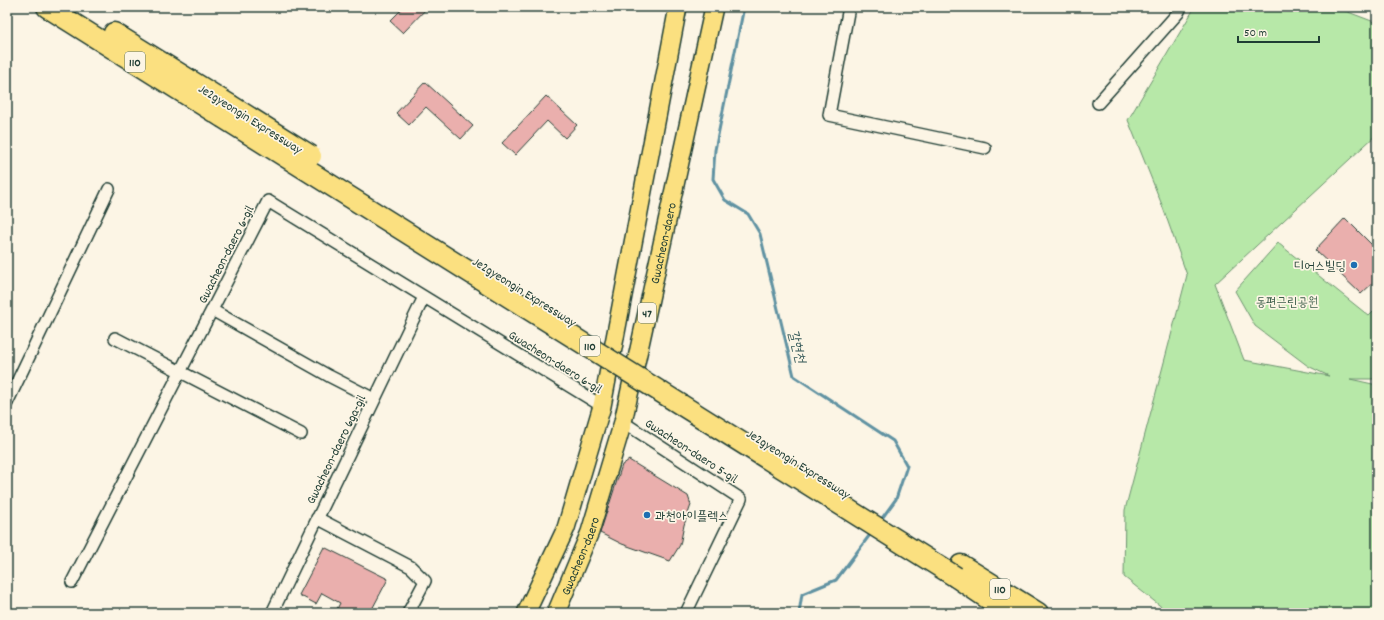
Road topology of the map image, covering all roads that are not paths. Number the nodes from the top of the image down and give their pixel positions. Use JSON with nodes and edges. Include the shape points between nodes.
{"nodes":[{"id":1,"x":47,"y":7,"type":"edge"},
{"id":2,"x":73,"y":7,"type":"edge"},
{"id":3,"x":678,"y":7,"type":"edge"},
{"id":4,"x":714,"y":7,"type":"edge"},
{"id":5,"x":849,"y":7,"type":"edge"},
{"id":6,"x":1181,"y":7,"type":"edge"},
{"id":7,"x":1098,"y":103,"type":"dead end"},
{"id":8,"x":226,"y":111,"type":"junction"},
{"id":9,"x":985,"y":148,"type":"dead end"},
{"id":10,"x":109,"y":189,"type":"dead end"},
{"id":11,"x":424,"y":297,"type":"junction"},
{"id":12,"x":212,"y":310,"type":"junction"},
{"id":13,"x":115,"y":338,"type":"dead end"},
{"id":14,"x":180,"y":372,"type":"junction"},
{"id":15,"x":374,"y":399,"type":"junction"},
{"id":16,"x":7,"y":404,"type":"edge"},
{"id":17,"x":602,"y":406,"type":"junction"},
{"id":18,"x":623,"y":422,"type":"junction"},
{"id":19,"x":301,"y":434,"type":"dead end"},
{"id":20,"x":317,"y":518,"type":"junction"},
{"id":21,"x":959,"y":571,"type":"junction"},
{"id":22,"x":72,"y":582,"type":"dead end"},
{"id":23,"x":272,"y":613,"type":"edge"},
{"id":24,"x":408,"y":613,"type":"edge"},
{"id":25,"x":526,"y":613,"type":"edge"},
{"id":26,"x":556,"y":613,"type":"edge"},
{"id":27,"x":686,"y":613,"type":"edge"},
{"id":28,"x":1009,"y":613,"type":"edge"},
{"id":29,"x":1038,"y":613,"type":"edge"}],
"edges":[{"from":1,"to":8,"type":"highway","name":"Je2gyeongin Expressway","number":"110"},
{"from":2,"to":8,"type":"highway","name":"Je2gyeongin Expressway","number":"110"},
{"from":3,"to":17,"type":"main road","name":"Gwacheon-daero"},
{"from":4,"to":18,"type":"main road","name":"Gwacheon-daero","number":"47"},
{"from":5,"to":9,"type":"street","via":[[829,116]]},
{"from":6,"to":7,"type":"street"},
{"from":8,"to":21,"type":"highway","name":"Je2gyeongin Expressway","number":"110","bridge":true},
{"from":10,"to":16,"type":"street"},
{"from":11,"to":12,"type":"street","name":"Gwacheon-daero 6-gil","via":[[268,201]]},
{"from":11,"to":15,"type":"street","name":"Gwacheon-daero 6ga-gil"},
{"from":11,"to":17,"type":"street","name":"Gwacheon-daero 6-gil"},
{"from":12,"to":14,"type":"street","name":"Gwacheon-daero 6-gil"},
{"from":12,"to":15,"type":"street"},
{"from":13,"to":14,"type":"street"},
{"from":14,"to":19,"type":"street"},
{"from":14,"to":22,"type":"street","name":"Gwacheon-daero 6-gil"},
{"from":15,"to":20,"type":"street","name":"Gwacheon-daero 6ga-gil"},
{"from":17,"to":25,"type":"main road","name":"Gwacheon-daero","via":[[566,528]]},
{"from":18,"to":26,"type":"main road","name":"Gwacheon-daero","number":"47","via":[[590,532]]},
{"from":18,"to":27,"type":"street","name":"Gwacheon-daero 5-gil","via":[[741,499]]},
{"from":20,"to":23,"type":"street","name":"Gwacheon-daero 6ga-gil"},
{"from":20,"to":24,"type":"street","via":[[411,567],[425,582]]},
{"from":21,"to":28,"type":"highway","name":"Je2gyeongin Expressway","number":"110"},
{"from":21,"to":29,"type":"highway","name":"Je2gyeongin Expressway","number":"110"}]}
